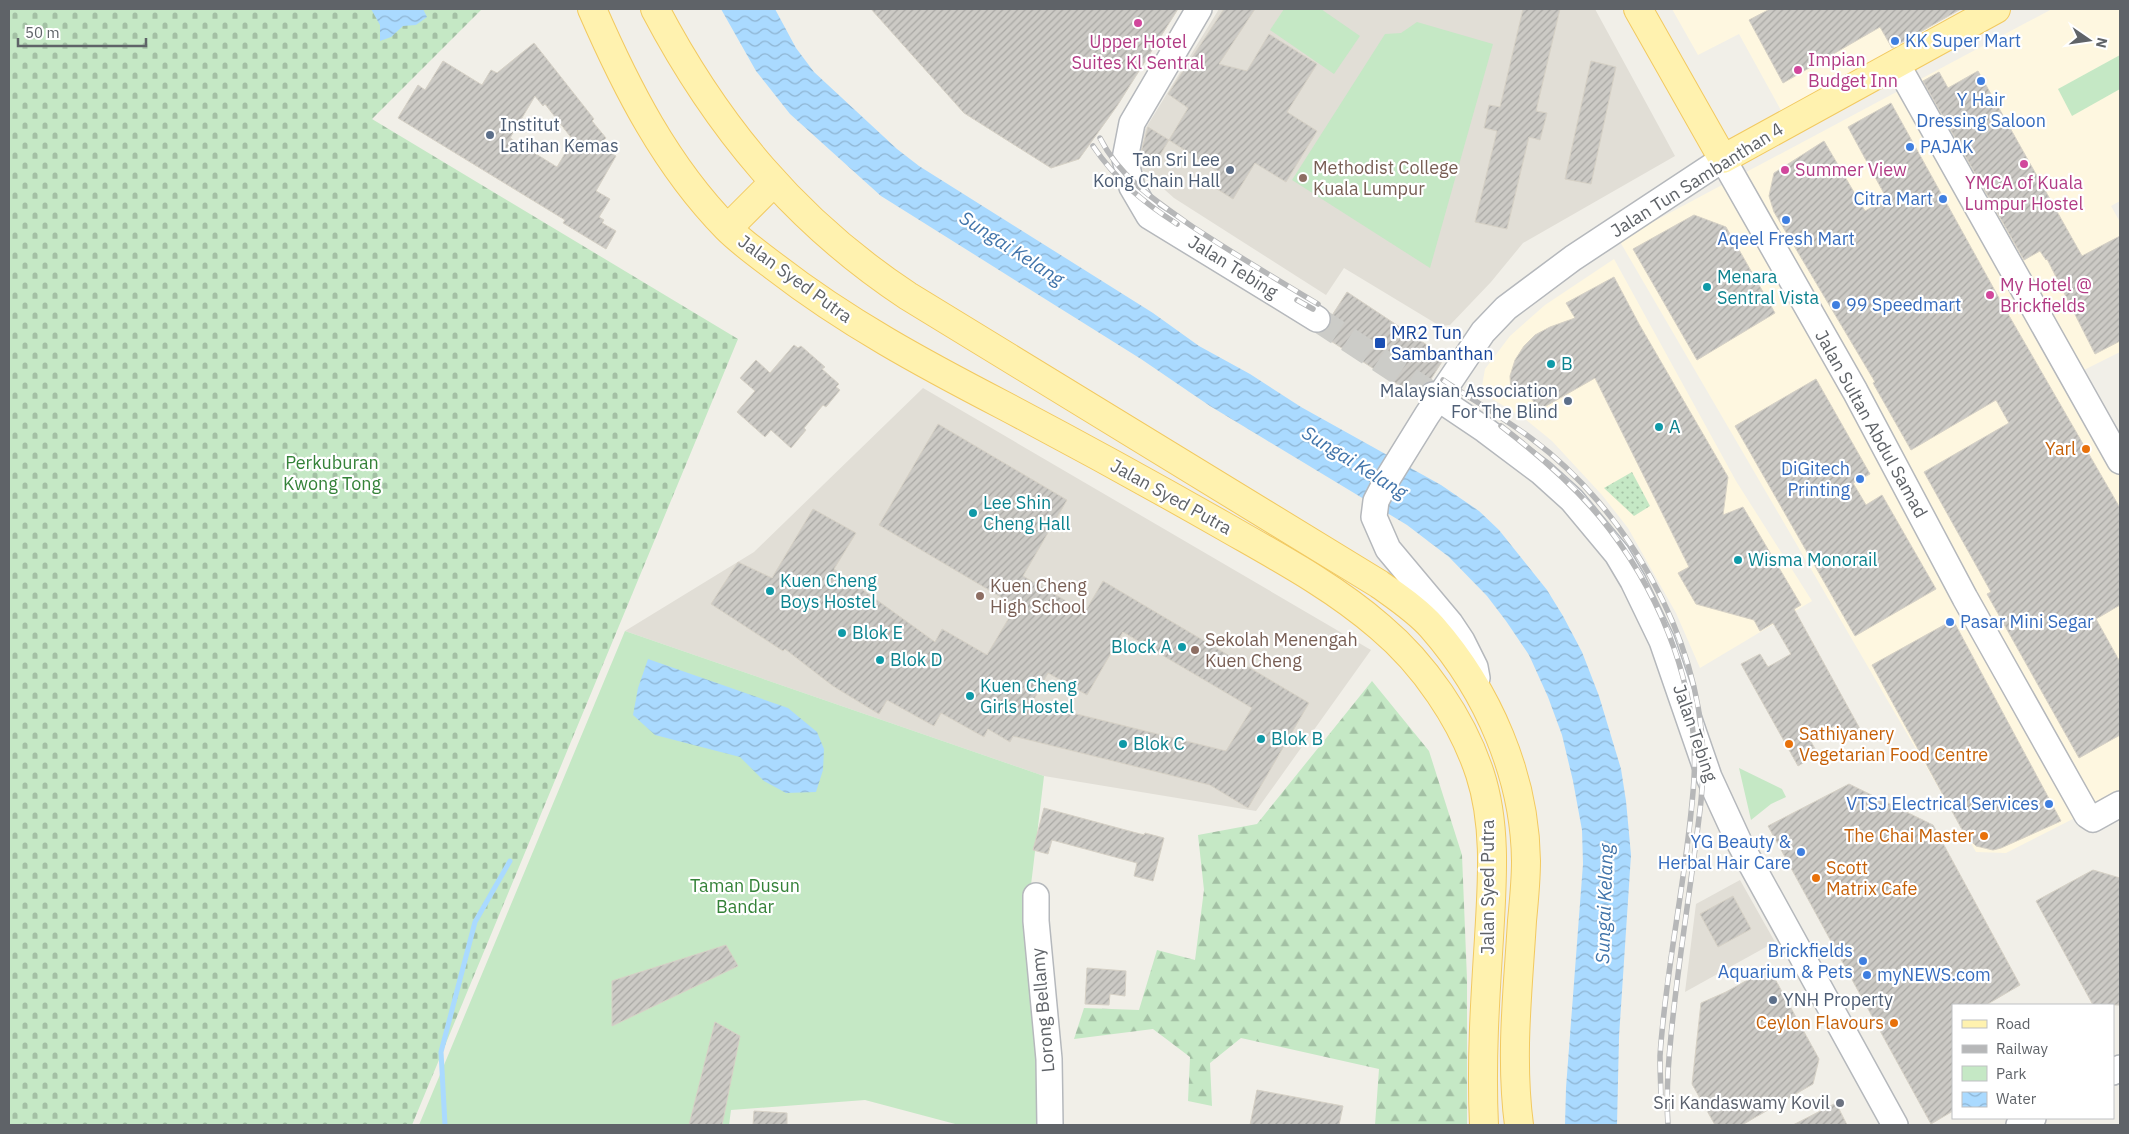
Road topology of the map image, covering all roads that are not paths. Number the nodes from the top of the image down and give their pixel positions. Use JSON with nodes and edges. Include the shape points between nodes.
{"nodes":[{"id":1,"x":592,"y":9,"type":"edge"},
{"id":2,"x":655,"y":9,"type":"edge"},
{"id":3,"x":1199,"y":9,"type":"edge"},
{"id":4,"x":1638,"y":9,"type":"edge"},
{"id":5,"x":1982,"y":12,"type":"edge"},
{"id":6,"x":1897,"y":64,"type":"junction"},
{"id":7,"x":1723,"y":159,"type":"junction"},
{"id":8,"x":773,"y":183,"type":"junction"},
{"id":9,"x":728,"y":228,"type":"junction"},
{"id":10,"x":1316,"y":319,"type":"tunnel mouth"},
{"id":11,"x":1433,"y":403,"type":"junction"},
{"id":12,"x":2120,"y":461,"type":"edge"},
{"id":13,"x":1481,"y":697,"type":"junction"},
{"id":14,"x":2120,"y":804,"type":"edge"},
{"id":15,"x":1036,"y":896,"type":"dead end"},
{"id":16,"x":2031,"y":1119,"type":"edge"},
{"id":17,"x":1050,"y":1125,"type":"edge"},
{"id":18,"x":1484,"y":1125,"type":"edge"},
{"id":19,"x":1519,"y":1125,"type":"edge"},
{"id":20,"x":1895,"y":1125,"type":"edge"},
{"id":21,"x":2019,"y":1125,"type":"edge"}],
"edges":[{"from":1,"to":9,"type":"main road","name":"Jalan Syed Putra","via":[[644,116],[694,188]]},
{"from":2,"to":8,"type":"main road","name":"Jalan Syed Putra","via":[[713,108]]},
{"from":3,"to":10,"type":"street","name":"Jalan Tebing","via":[[1132,122],[1124,159],[1132,187],[1149,216]]},
{"from":4,"to":7,"type":"main road","name":"Jalan Sultan Abdul Samad"},
{"from":5,"to":6,"type":"main road","name":"Jalan Tun Sambanthan 4"},
{"from":6,"to":7,"type":"main road","name":"Jalan Tun Sambanthan 4"},
{"from":6,"to":12,"type":"street"},
{"from":7,"to":11,"type":"street","name":"Jalan Tun Sambanthan 4","via":[[1573,258],[1506,308],[1483,332]]},
{"from":7,"to":14,"type":"street","name":"Jalan Sultan Abdul Samad","via":[[1855,391],[1969,606],[2087,816],[2093,819]]},
{"from":8,"to":9,"type":"main road"},
{"from":8,"to":13,"type":"main road","name":"Jalan Syed Putra","via":[[814,223],[884,280],[1397,597],[1431,626]]},
{"from":9,"to":18,"type":"main road","name":"Jalan Syed Putra","via":[[805,291],[913,357],[1092,452],[1321,583],[1380,627],[1415,663],[1453,715],[1467,741],[1487,804],[1491,860],[1483,1051]]},
{"from":11,"to":13,"type":"street","name":"Jalan Tun Sambanthan 4","via":[[1388,478],[1376,502],[1374,517],[1388,549],[1462,641],[1475,667]]},
{"from":11,"to":20,"type":"street","name":"Jalan Tebing","via":[[1485,430],[1560,488],[1621,560],[1662,641],[1710,777],[1739,842]]},
{"from":13,"to":19,"type":"main road","name":"Jalan Syed Putra","via":[[1512,770],[1525,836],[1514,1054]]},
{"from":15,"to":17,"type":"street","name":"Lorong Bellamy","via":[[1049,1059]]},
{"from":16,"to":21,"type":"street"}]}
